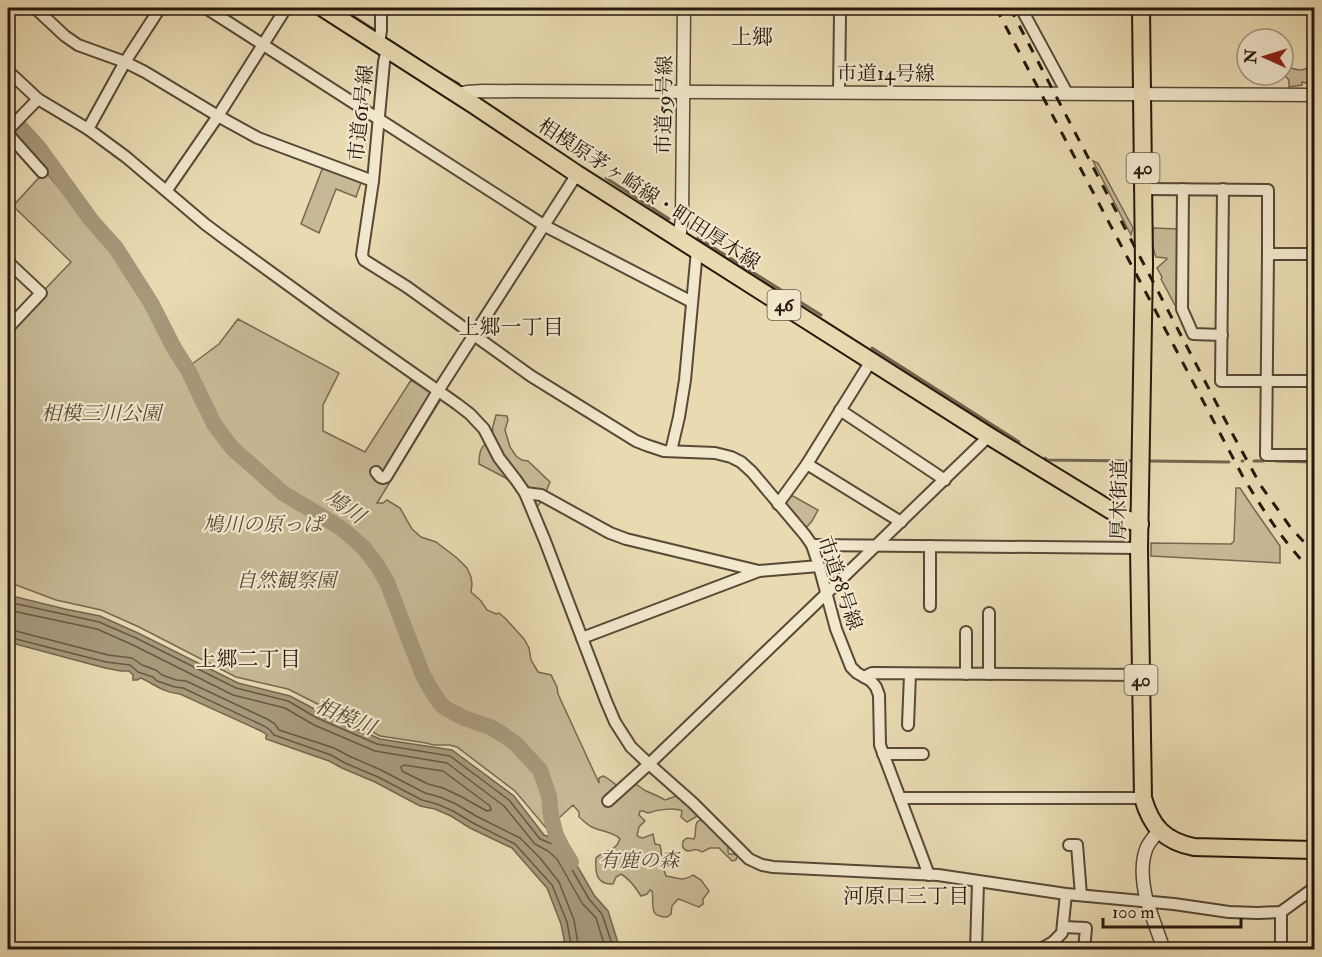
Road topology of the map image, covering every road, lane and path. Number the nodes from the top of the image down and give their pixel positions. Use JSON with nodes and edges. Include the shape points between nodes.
{"nodes":[{"id":1,"x":35,"y":8,"type":"edge"},
{"id":2,"x":160,"y":8,"type":"edge"},
{"id":3,"x":206,"y":8,"type":"edge"},
{"id":4,"x":286,"y":8,"type":"edge"},
{"id":5,"x":323,"y":8,"type":"edge"},
{"id":6,"x":381,"y":8,"type":"edge"},
{"id":7,"x":684,"y":8,"type":"edge"},
{"id":8,"x":1021,"y":8,"type":"edge"},
{"id":9,"x":1141,"y":8,"type":"edge"},
{"id":10,"x":840,"y":15,"type":"dead end"},
{"id":11,"x":262,"y":44,"type":"junction"},
{"id":12,"x":383,"y":46,"type":"junction"},
{"id":13,"x":125,"y":63,"type":"junction"},
{"id":14,"x":8,"y":71,"type":"edge"},
{"id":15,"x":684,"y":92,"type":"junction"},
{"id":16,"x":839,"y":92,"type":"junction"},
{"id":17,"x":1066,"y":93,"type":"junction"},
{"id":18,"x":1142,"y":93,"type":"junction"},
{"id":19,"x":458,"y":94,"type":"junction"},
{"id":20,"x":1314,"y":95,"type":"edge"},
{"id":21,"x":38,"y":99,"type":"junction"},
{"id":22,"x":218,"y":116,"type":"junction"},
{"id":23,"x":378,"y":118,"type":"junction"},
{"id":24,"x":88,"y":129,"type":"junction"},
{"id":25,"x":8,"y":131,"type":"edge"},
{"id":26,"x":42,"y":172,"type":"dead end"},
{"id":27,"x":577,"y":174,"type":"junction"},
{"id":28,"x":373,"y":180,"type":"junction"},
{"id":29,"x":1144,"y":189,"type":"junction"},
{"id":30,"x":1183,"y":189,"type":"junction"},
{"id":31,"x":1223,"y":189,"type":"junction"},
{"id":32,"x":167,"y":190,"type":"junction"},
{"id":33,"x":545,"y":226,"type":"junction"},
{"id":34,"x":679,"y":238,"type":"junction"},
{"id":35,"x":697,"y":250,"type":"junction"},
{"id":36,"x":1268,"y":254,"type":"junction"},
{"id":37,"x":1314,"y":254,"type":"edge"},
{"id":38,"x":8,"y":262,"type":"edge"},
{"id":39,"x":692,"y":302,"type":"junction"},
{"id":40,"x":8,"y":328,"type":"edge"},
{"id":41,"x":1222,"y":335,"type":"junction"},
{"id":42,"x":474,"y":336,"type":"junction"},
{"id":43,"x":870,"y":361,"type":"junction"},
{"id":44,"x":1314,"y":362,"type":"edge"},
{"id":45,"x":1266,"y":381,"type":"junction"},
{"id":46,"x":1314,"y":381,"type":"edge"},
{"id":47,"x":438,"y":391,"type":"junction"},
{"id":48,"x":840,"y":410,"type":"junction"},
{"id":49,"x":989,"y":436,"type":"junction"},
{"id":50,"x":670,"y":452,"type":"junction"},
{"id":51,"x":1314,"y":455,"type":"edge"},
{"id":52,"x":807,"y":464,"type":"junction"},
{"id":53,"x":376,"y":472,"type":"dead end"},
{"id":54,"x":945,"y":480,"type":"junction"},
{"id":55,"x":525,"y":493,"type":"junction"},
{"id":56,"x":778,"y":504,"type":"junction"},
{"id":57,"x":902,"y":522,"type":"junction"},
{"id":58,"x":1140,"y":525,"type":"junction"},
{"id":59,"x":812,"y":545,"type":"junction"},
{"id":60,"x":876,"y":545,"type":"junction"},
{"id":61,"x":930,"y":546,"type":"junction"},
{"id":62,"x":1139,"y":548,"type":"junction"},
{"id":63,"x":819,"y":566,"type":"junction"},
{"id":64,"x":759,"y":571,"type":"junction"},
{"id":65,"x":826,"y":594,"type":"junction"},
{"id":66,"x":930,"y":606,"type":"dead end"},
{"id":67,"x":989,"y":612,"type":"dead end"},
{"id":68,"x":966,"y":632,"type":"dead end"},
{"id":69,"x":582,"y":638,"type":"junction"},
{"id":70,"x":910,"y":674,"type":"junction"},
{"id":71,"x":966,"y":674,"type":"junction"},
{"id":72,"x":989,"y":674,"type":"junction"},
{"id":73,"x":1141,"y":675,"type":"junction"},
{"id":74,"x":864,"y":676,"type":"junction"},
{"id":75,"x":905,"y":720,"type":"dead end"},
{"id":76,"x":917,"y":751,"type":"dead end"},
{"id":77,"x":883,"y":754,"type":"junction"},
{"id":78,"x":649,"y":764,"type":"junction"},
{"id":79,"x":900,"y":798,"type":"junction"},
{"id":80,"x":1143,"y":798,"type":"junction"},
{"id":81,"x":608,"y":801,"type":"dead end"},
{"id":82,"x":1159,"y":830,"type":"junction"},
{"id":83,"x":1077,"y":845,"type":"dead end"},
{"id":84,"x":1314,"y":850,"type":"edge"},
{"id":85,"x":929,"y":874,"type":"junction"},
{"id":86,"x":978,"y":882,"type":"junction"},
{"id":87,"x":1314,"y":888,"type":"edge"},
{"id":88,"x":1066,"y":894,"type":"junction"},
{"id":89,"x":1081,"y":895,"type":"junction"},
{"id":90,"x":1148,"y":902,"type":"junction"},
{"id":91,"x":1281,"y":912,"type":"junction"},
{"id":92,"x":1063,"y":927,"type":"junction"},
{"id":93,"x":976,"y":950,"type":"edge"},
{"id":94,"x":1039,"y":950,"type":"edge"},
{"id":95,"x":1084,"y":950,"type":"edge"},
{"id":96,"x":1164,"y":950,"type":"edge"},
{"id":97,"x":1281,"y":950,"type":"edge"}],
"edges":[{"from":1,"to":13,"type":"street","via":[[78,45]]},
{"from":2,"to":13,"type":"street"},
{"from":3,"to":11,"type":"street"},
{"from":4,"to":11,"type":"street"},
{"from":5,"to":12,"type":"main road","name":"相模原茅ヶ崎線・町田厚木線","number":"46"},
{"from":6,"to":12,"type":"street","name":"市道61号線"},
{"from":7,"to":15,"type":"street","name":"市道59号線"},
{"from":8,"to":17,"type":"street"},
{"from":9,"to":18,"type":"main road","name":"厚木街道","number":"40"},
{"from":10,"to":16,"type":"street"},
{"from":11,"to":22,"type":"street"},
{"from":11,"to":23,"type":"street"},
{"from":12,"to":19,"type":"main road","name":"相模原茅ヶ崎線・町田厚木線","number":"46"},
{"from":12,"to":23,"type":"street","name":"市道61号線"},
{"from":13,"to":22,"type":"street"},
{"from":13,"to":24,"type":"street"},
{"from":14,"to":21,"type":"street"},
{"from":15,"to":16,"type":"street","name":"市道14号線"},
{"from":15,"to":19,"type":"street","name":"市道14号線"},
{"from":15,"to":34,"type":"street","name":"市道59号線"},
{"from":16,"to":17,"type":"street","name":"市道14号線"},
{"from":17,"to":18,"type":"street","name":"市道14号線"},
{"from":18,"to":20,"type":"street","name":"市道14号線"},
{"from":18,"to":29,"type":"main road","name":"厚木街道","number":"40"},
{"from":19,"to":27,"type":"main road","name":"相模原茅ヶ崎線・町田厚木線","number":"46"},
{"from":21,"to":24,"type":"street"},
{"from":21,"to":25,"type":"street"},
{"from":22,"to":28,"type":"street","via":[[269,143]]},
{"from":22,"to":32,"type":"street"},
{"from":23,"to":28,"type":"street","name":"市道61号線"},
{"from":23,"to":33,"type":"street"},
{"from":24,"to":32,"type":"street"},
{"from":25,"to":26,"type":"street"},
{"from":27,"to":33,"type":"street"},
{"from":27,"to":34,"type":"main road","name":"相模原茅ヶ崎線・町田厚木線","number":"46"},
{"from":28,"to":42,"type":"street","name":"市道61号線","via":[[364,260]]},
{"from":29,"to":30,"type":"street"},
{"from":29,"to":58,"type":"main road","name":"厚木街道","number":"40"},
{"from":30,"to":31,"type":"street"},
{"from":30,"to":41,"type":"street","via":[[1182,309],[1193,334]]},
{"from":31,"to":36,"type":"street","via":[[1268,190]]},
{"from":31,"to":41,"type":"street"},
{"from":32,"to":47,"type":"street","via":[[225,239]]},
{"from":33,"to":39,"type":"street"},
{"from":33,"to":42,"type":"street"},
{"from":34,"to":35,"type":"main road","name":"相模原茅ヶ崎線・町田厚木線","number":"46"},
{"from":35,"to":39,"type":"street"},
{"from":35,"to":43,"type":"main road","name":"相模原茅ヶ崎線・町田厚木線","number":"46"},
{"from":36,"to":37,"type":"street"},
{"from":36,"to":45,"type":"street"},
{"from":38,"to":40,"type":"street","via":[[41,293]]},
{"from":39,"to":50,"type":"street","via":[[685,380]]},
{"from":41,"to":45,"type":"street","via":[[1221,381]]},
{"from":42,"to":47,"type":"street"},
{"from":42,"to":50,"type":"street","name":"市道58号線","via":[[626,435]]},
{"from":43,"to":48,"type":"street"},
{"from":43,"to":49,"type":"main road","name":"相模原茅ヶ崎線・町田厚木線","number":"46"},
{"from":44,"to":46,"type":"street"},
{"from":45,"to":46,"type":"street"},
{"from":45,"to":51,"type":"street","via":[[1266,455]]},
{"from":46,"to":51,"type":"street"},
{"from":47,"to":53,"type":"street","via":[[386,477]]},
{"from":47,"to":55,"type":"street","via":[[484,429],[499,458]]},
{"from":48,"to":52,"type":"street"},
{"from":48,"to":54,"type":"street"},
{"from":49,"to":54,"type":"street"},
{"from":49,"to":58,"type":"main road","name":"相模原茅ヶ崎線・町田厚木線","number":"46"},
{"from":50,"to":56,"type":"street","name":"市道58号線","via":[[709,452],[731,457],[752,472]]},
{"from":52,"to":56,"type":"street"},
{"from":52,"to":57,"type":"street"},
{"from":54,"to":57,"type":"street"},
{"from":55,"to":64,"type":"street","via":[[541,495],[626,539]]},
{"from":55,"to":69,"type":"street"},
{"from":56,"to":59,"type":"street","name":"市道58号線"},
{"from":57,"to":60,"type":"street"},
{"from":58,"to":62,"type":"main road","name":"厚木街道","number":"40"},
{"from":59,"to":60,"type":"street"},
{"from":59,"to":63,"type":"street","name":"市道58号線"},
{"from":60,"to":61,"type":"street"},
{"from":60,"to":65,"type":"street"},
{"from":61,"to":62,"type":"street"},
{"from":61,"to":66,"type":"street"},
{"from":62,"to":73,"type":"main road","name":"厚木街道","number":"40"},
{"from":63,"to":64,"type":"street"},
{"from":63,"to":65,"type":"street","name":"市道58号線"},
{"from":64,"to":69,"type":"street"},
{"from":65,"to":74,"type":"street","name":"市道58号線","via":[[848,660]]},
{"from":65,"to":78,"type":"street"},
{"from":67,"to":72,"type":"street"},
{"from":68,"to":71,"type":"street"},
{"from":69,"to":78,"type":"street","via":[[615,722],[631,747]]},
{"from":70,"to":71,"type":"street"},
{"from":70,"to":74,"type":"street"},
{"from":70,"to":75,"type":"street"},
{"from":71,"to":72,"type":"street"},
{"from":72,"to":73,"type":"street"},
{"from":73,"to":80,"type":"main road","name":"厚木街道","number":"40"},
{"from":74,"to":77,"type":"street","name":"市道58号線","via":[[879,695]]},
{"from":76,"to":77,"type":"street"},
{"from":77,"to":79,"type":"street","name":"市道58号線"},
{"from":78,"to":81,"type":"street"},
{"from":78,"to":85,"type":"street","via":[[756,863]]},
{"from":79,"to":80,"type":"street"},
{"from":79,"to":85,"type":"street","name":"市道58号線"},
{"from":80,"to":82,"type":"main road","name":"厚木街道","number":"40"},
{"from":82,"to":84,"type":"main road","via":[[1174,841],[1194,847]]},
{"from":82,"to":90,"type":"street","via":[[1144,855]]},
{"from":83,"to":89,"type":"street"},
{"from":85,"to":86,"type":"street"},
{"from":86,"to":88,"type":"street"},
{"from":86,"to":93,"type":"street"},
{"from":87,"to":91,"type":"street"},
{"from":88,"to":89,"type":"street"},
{"from":88,"to":92,"type":"street"},
{"from":89,"to":90,"type":"street"},
{"from":90,"to":91,"type":"street","via":[[1229,912]]},
{"from":90,"to":96,"type":"street"},
{"from":91,"to":97,"type":"street"},
{"from":92,"to":94,"type":"street","via":[[1053,942]]},
{"from":92,"to":95,"type":"street","via":[[1086,928]]}]}
